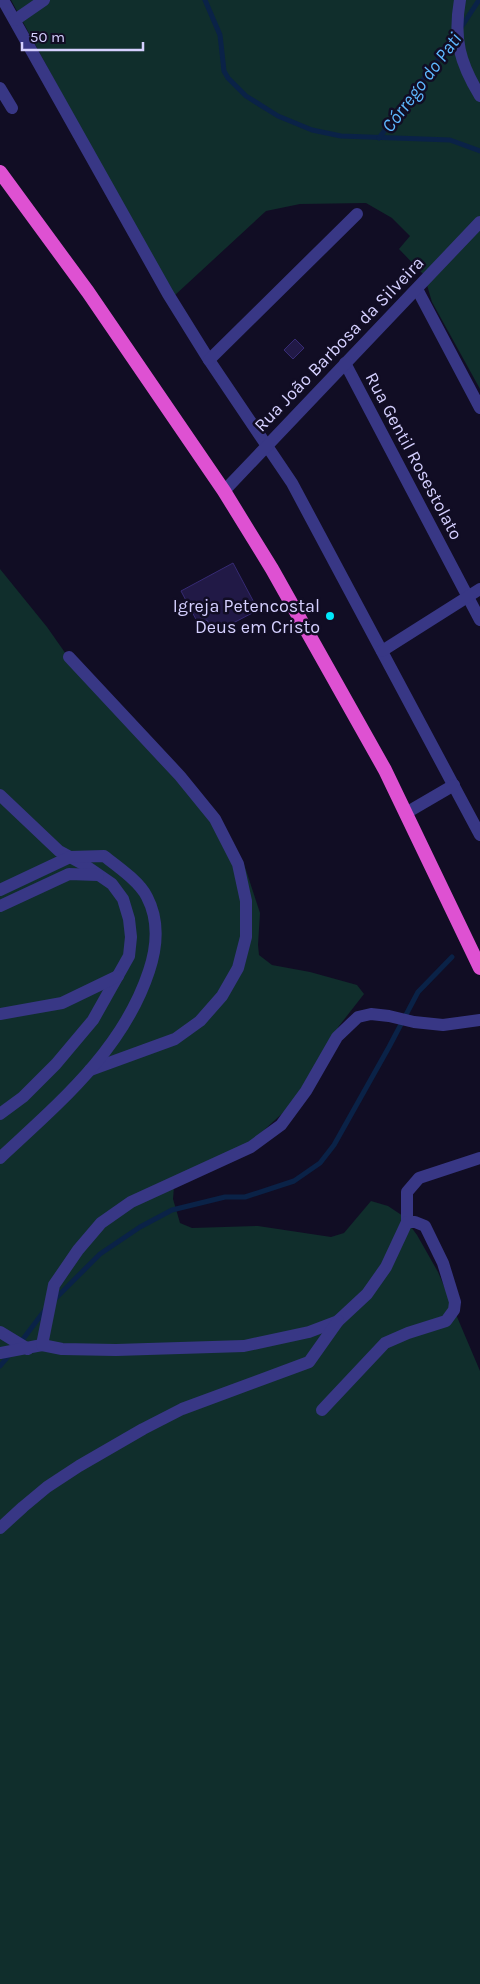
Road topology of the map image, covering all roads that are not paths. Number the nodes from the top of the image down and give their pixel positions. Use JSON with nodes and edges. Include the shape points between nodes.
{"nodes":[{"id":1,"x":3,"y":0,"type":"edge"},
{"id":2,"x":44,"y":0,"type":"edge"},
{"id":3,"x":460,"y":0,"type":"edge"},
{"id":4,"x":15,"y":20,"type":"junction"},
{"id":5,"x":0,"y":88,"type":"edge"},
{"id":6,"x":480,"y":96,"type":"edge"},
{"id":7,"x":12,"y":108,"type":"dead end"},
{"id":8,"x":0,"y":172,"type":"edge"},
{"id":9,"x":357,"y":214,"type":"dead end"},
{"id":10,"x":480,"y":222,"type":"edge"},
{"id":11,"x":417,"y":289,"type":"junction"},
{"id":12,"x":209,"y":360,"type":"junction"},
{"id":13,"x":345,"y":363,"type":"junction"},
{"id":14,"x":480,"y":408,"type":"edge"},
{"id":15,"x":267,"y":444,"type":"junction"},
{"id":16,"x":224,"y":491,"type":"junction"},
{"id":17,"x":480,"y":589,"type":"edge"},
{"id":18,"x":467,"y":596,"type":"junction"},
{"id":19,"x":480,"y":620,"type":"edge"},
{"id":20,"x":382,"y":651,"type":"junction"},
{"id":21,"x":69,"y":656,"type":"dead end"},
{"id":22,"x":454,"y":785,"type":"junction"},
{"id":23,"x":0,"y":795,"type":"edge"},
{"id":24,"x":406,"y":813,"type":"junction"},
{"id":25,"x":480,"y":835,"type":"edge"},
{"id":26,"x":70,"y":857,"type":"junction"},
{"id":27,"x":100,"y":875,"type":"junction"},
{"id":28,"x":0,"y":890,"type":"edge"},
{"id":29,"x":0,"y":906,"type":"edge"},
{"id":30,"x":480,"y":968,"type":"edge"},
{"id":31,"x":118,"y":976,"type":"junction"},
{"id":32,"x":0,"y":1014,"type":"edge"},
{"id":33,"x":480,"y":1020,"type":"edge"},
{"id":34,"x":90,"y":1070,"type":"junction"},
{"id":35,"x":0,"y":1114,"type":"edge"},
{"id":36,"x":0,"y":1158,"type":"edge"},
{"id":37,"x":480,"y":1158,"type":"edge"},
{"id":38,"x":407,"y":1222,"type":"junction"},
{"id":39,"x":338,"y":1321,"type":"junction"},
{"id":40,"x":0,"y":1332,"type":"edge"},
{"id":41,"x":42,"y":1345,"type":"junction"},
{"id":42,"x":28,"y":1349,"type":"junction"},
{"id":43,"x":0,"y":1352,"type":"edge"},
{"id":44,"x":322,"y":1410,"type":"dead end"},
{"id":45,"x":0,"y":1528,"type":"edge"}],
"edges":[{"from":1,"to":4,"type":"street"},
{"from":2,"to":4,"type":"street"},
{"from":3,"to":6,"type":"street","via":[[456,21],[459,48],[466,73]]},
{"from":4,"to":12,"type":"street","via":[[168,294]]},
{"from":5,"to":7,"type":"street"},
{"from":8,"to":16,"type":"highway","via":[[88,292]]},
{"from":9,"to":12,"type":"street"},
{"from":10,"to":11,"type":"street","name":"Rua João Barbosa da Silveira"},
{"from":11,"to":13,"type":"street","name":"Rua João Barbosa da Silveira"},
{"from":11,"to":14,"type":"street"},
{"from":12,"to":15,"type":"street"},
{"from":13,"to":15,"type":"street","name":"Rua João Barbosa da Silveira"},
{"from":13,"to":18,"type":"street","name":"Rua Gentil Rosestolato"},
{"from":15,"to":16,"type":"street","name":"Rua João Barbosa da Silveira"},
{"from":15,"to":20,"type":"street","via":[[292,483]]},
{"from":16,"to":24,"type":"highway","via":[[356,714]]},
{"from":17,"to":18,"type":"street"},
{"from":18,"to":19,"type":"street","name":"Rua Gentil Rosestolato"},
{"from":18,"to":20,"type":"street"},
{"from":20,"to":22,"type":"street"},
{"from":21,"to":34,"type":"street","via":[[180,776],[215,819],[238,864],[246,901],[246,937],[238,968],[222,996],[200,1021],[175,1040]]},
{"from":22,"to":24,"type":"street"},
{"from":22,"to":25,"type":"street"},
{"from":23,"to":26,"type":"street","via":[[59,851]]},
{"from":24,"to":30,"type":"highway"},
{"from":26,"to":27,"type":"street"},
{"from":26,"to":28,"type":"street"},
{"from":26,"to":34,"type":"street","via":[[104,856],[147,896],[156,922],[154,956],[134,1008]]},
{"from":27,"to":29,"type":"street","via":[[69,874]]},
{"from":27,"to":31,"type":"street","via":[[123,899],[129,919],[129,956]]},
{"from":31,"to":32,"type":"street","via":[[62,1003]]},
{"from":31,"to":35,"type":"street","via":[[93,1020],[56,1064],[23,1097]]},
{"from":33,"to":41,"type":"street","via":[[443,1025],[371,1014],[358,1016],[337,1037],[306,1091],[281,1125],[252,1147],[131,1202],[101,1223],[54,1285]]},
{"from":34,"to":36,"type":"street","via":[[60,1103]]},
{"from":37,"to":38,"type":"street","via":[[419,1178],[407,1192]]},
{"from":38,"to":39,"type":"street","via":[[386,1266],[367,1294]]},
{"from":38,"to":44,"type":"street","via":[[425,1226],[443,1263],[456,1302],[454,1310],[446,1321],[385,1344]]},
{"from":39,"to":41,"type":"street","via":[[309,1332],[244,1346],[116,1350],[62,1349]]},
{"from":39,"to":45,"type":"street","via":[[309,1362],[182,1409],[143,1429],[47,1487]]},
{"from":40,"to":42,"type":"street"},
{"from":41,"to":42,"type":"street"},
{"from":42,"to":43,"type":"street"}]}
